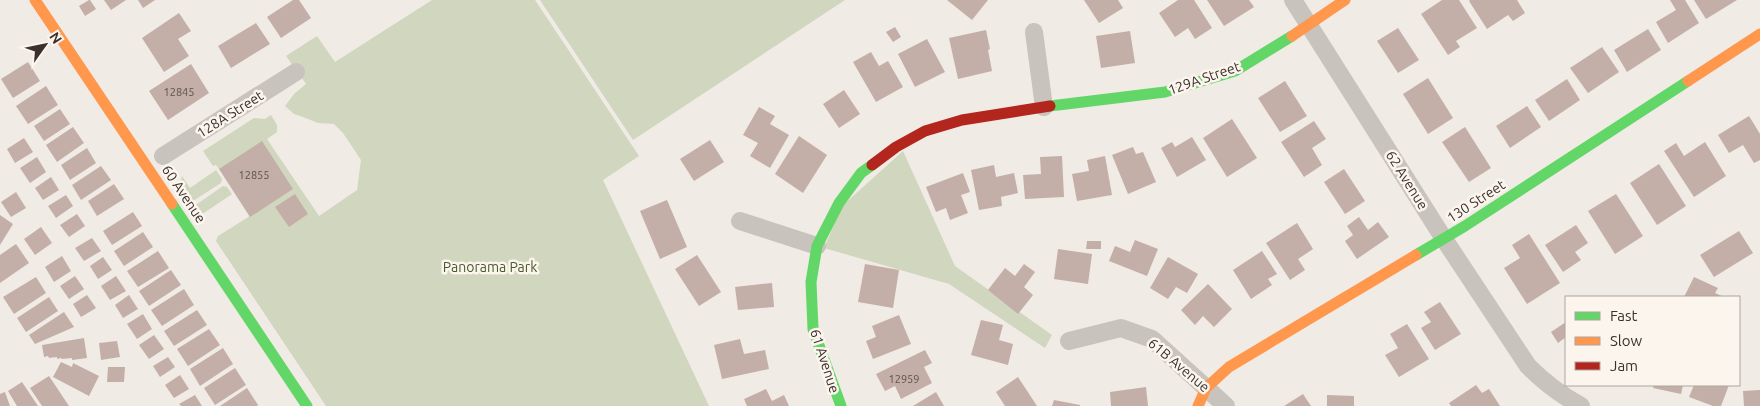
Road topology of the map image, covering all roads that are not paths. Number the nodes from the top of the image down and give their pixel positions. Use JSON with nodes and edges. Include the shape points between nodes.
{"nodes":[{"id":1,"x":35,"y":0,"type":"edge"},
{"id":2,"x":1293,"y":0,"type":"edge"},
{"id":3,"x":1345,"y":0,"type":"edge"},
{"id":4,"x":1308,"y":24,"type":"junction"},
{"id":5,"x":1034,"y":32,"type":"dead end"},
{"id":6,"x":1760,"y":34,"type":"edge"},
{"id":7,"x":296,"y":72,"type":"dead end"},
{"id":8,"x":1044,"y":107,"type":"junction"},
{"id":9,"x":163,"y":156,"type":"dead end"},
{"id":10,"x":740,"y":221,"type":"dead end"},
{"id":11,"x":1444,"y":239,"type":"junction"},
{"id":12,"x":817,"y":246,"type":"junction"},
{"id":13,"x":1069,"y":341,"type":"dead end"},
{"id":14,"x":1206,"y":388,"type":"junction"},
{"id":15,"x":1574,"y":402,"type":"edge"},
{"id":16,"x":307,"y":406,"type":"edge"},
{"id":17,"x":841,"y":406,"type":"edge"},
{"id":18,"x":1198,"y":406,"type":"edge"},
{"id":19,"x":1226,"y":406,"type":"edge"}],
"edges":[{"from":1,"to":16,"type":"street","name":"60 Avenue"},
{"from":2,"to":4,"type":"street","name":"62 Avenue"},
{"from":3,"to":4,"type":"street","name":"129A Street"},
{"from":4,"to":8,"type":"street","name":"129A Street","via":[[1235,71],[1165,92]]},
{"from":4,"to":11,"type":"street","name":"62 Avenue"},
{"from":5,"to":8,"type":"street"},
{"from":6,"to":11,"type":"street","name":"130 Street"},
{"from":7,"to":9,"type":"street","name":"128A Street"},
{"from":8,"to":12,"type":"street","name":"129A Street","via":[[962,120],[924,131],[896,147],[861,173],[839,203]]},
{"from":10,"to":12,"type":"street"},
{"from":11,"to":14,"type":"street","name":"130 Street","via":[[1229,367]]},
{"from":11,"to":15,"type":"street","name":"62 Avenue","via":[[1528,366]]},
{"from":12,"to":17,"type":"street","name":"61 Avenue","via":[[810,282],[813,329]]},
{"from":13,"to":14,"type":"street","name":"61B Avenue","via":[[1121,328],[1152,339]]},
{"from":14,"to":18,"type":"street"},
{"from":14,"to":19,"type":"street","name":"61B Avenue"}]}
